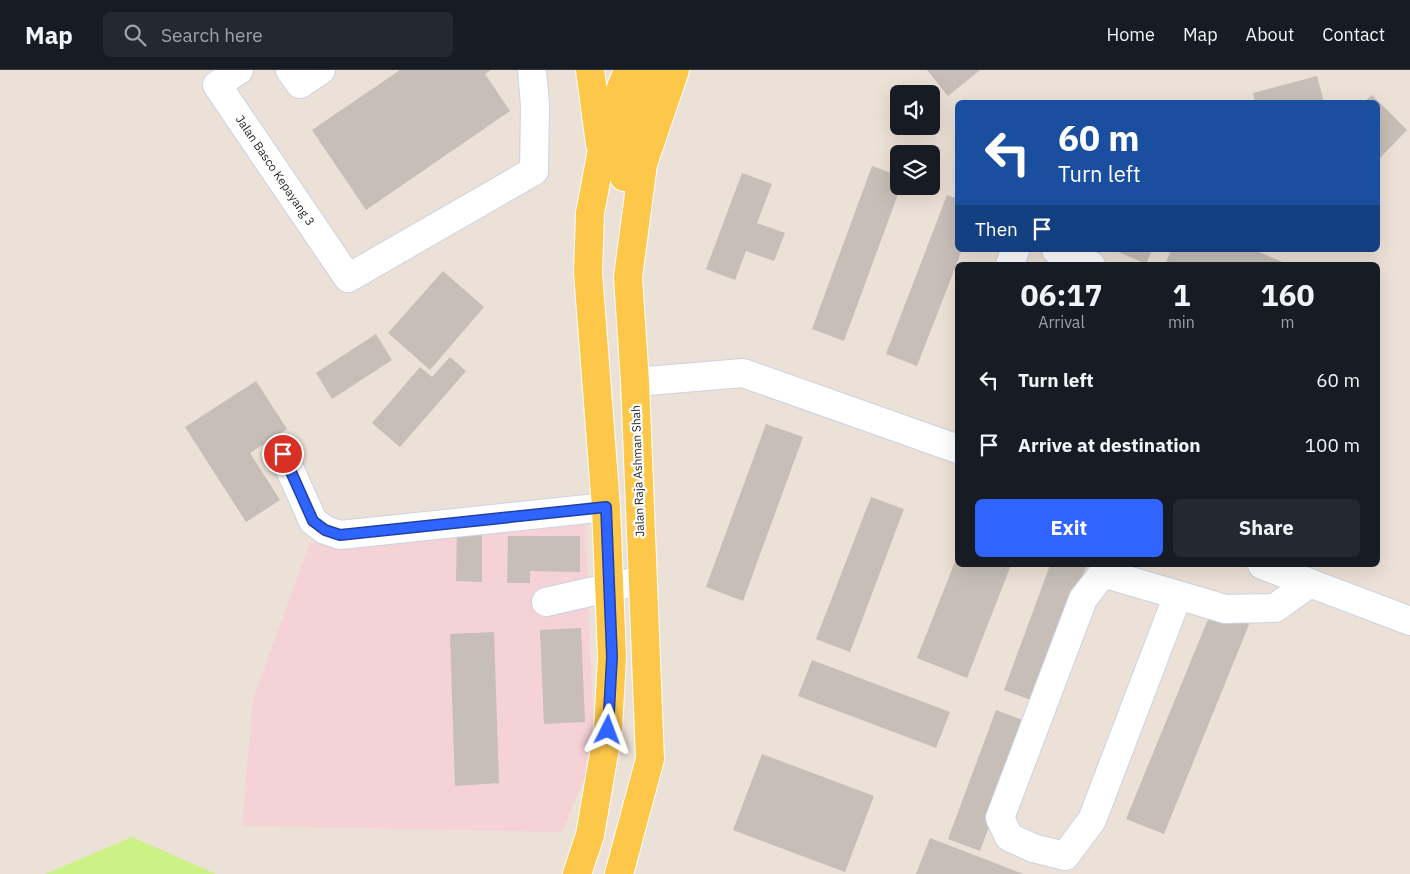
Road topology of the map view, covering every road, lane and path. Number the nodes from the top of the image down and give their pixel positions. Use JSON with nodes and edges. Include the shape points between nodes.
{"nodes":[{"id":1,"x":239,"y":70,"type":"edge"},
{"id":2,"x":290,"y":70,"type":"edge"},
{"id":3,"x":321,"y":70,"type":"edge"},
{"id":4,"x":532,"y":70,"type":"edge"},
{"id":5,"x":590,"y":70,"type":"edge"},
{"id":6,"x":628,"y":70,"type":"edge"},
{"id":7,"x":651,"y":70,"type":"edge"},
{"id":8,"x":675,"y":70,"type":"edge"},
{"id":9,"x":601,"y":155,"type":"junction"},
{"id":10,"x":1061,"y":252,"type":"edge"},
{"id":11,"x":1084,"y":262,"type":"edge"},
{"id":12,"x":628,"y":277,"type":"junction"},
{"id":13,"x":635,"y":382,"type":"junction"},
{"id":14,"x":955,"y":443,"type":"edge"},
{"id":15,"x":283,"y":454,"type":"dead end"},
{"id":16,"x":606,"y":507,"type":"junction"},
{"id":17,"x":1267,"y":567,"type":"edge"},
{"id":18,"x":643,"y":580,"type":"junction"},
{"id":19,"x":1310,"y":583,"type":"junction"},
{"id":20,"x":610,"y":588,"type":"junction"},
{"id":21,"x":1178,"y":595,"type":"junction"},
{"id":22,"x":546,"y":602,"type":"dead end"},
{"id":23,"x":1410,"y":621,"type":"edge"},
{"id":24,"x":577,"y":874,"type":"edge"},
{"id":25,"x":619,"y":874,"type":"edge"}],
"edges":[{"from":1,"to":4,"type":"street","name":"Jalan Basco Kepayang 3","via":[[217,85],[348,278],[534,171]]},
{"from":2,"to":3,"type":"street","via":[[300,84]]},
{"from":5,"to":9,"type":"main road"},
{"from":6,"to":9,"type":"main road"},
{"from":7,"to":12,"type":"main road","via":[[638,100],[622,188]]},
{"from":8,"to":12,"type":"main road","name":"Jalan Raja Ashman Shah","via":[[643,164]]},
{"from":9,"to":16,"type":"main road","via":[[590,213],[588,272]]},
{"from":10,"to":11,"type":"street"},
{"from":12,"to":13,"type":"main road","name":"Jalan Raja Ashman Shah"},
{"from":13,"to":14,"type":"street","via":[[743,374]]},
{"from":13,"to":18,"type":"main road","name":"Jalan Raja Ashman Shah"},
{"from":15,"to":16,"type":"street","via":[[313,521],[340,535]]},
{"from":16,"to":20,"type":"main road"},
{"from":17,"to":19,"type":"street"},
{"from":18,"to":20,"type":"street"},
{"from":18,"to":25,"type":"main road","name":"Jalan Raja Ashman Shah","via":[[650,759]]},
{"from":19,"to":21,"type":"street","via":[[1275,608],[1224,609]]},
{"from":19,"to":23,"type":"street"},
{"from":20,"to":22,"type":"street"},
{"from":20,"to":24,"type":"main road","via":[[612,657],[608,730],[590,835]]},
{"from":21,"to":21,"type":"street","via":[[1103,573],[1083,598],[1000,818],[1009,837],[1033,848],[1065,856],[1092,820]]}]}
